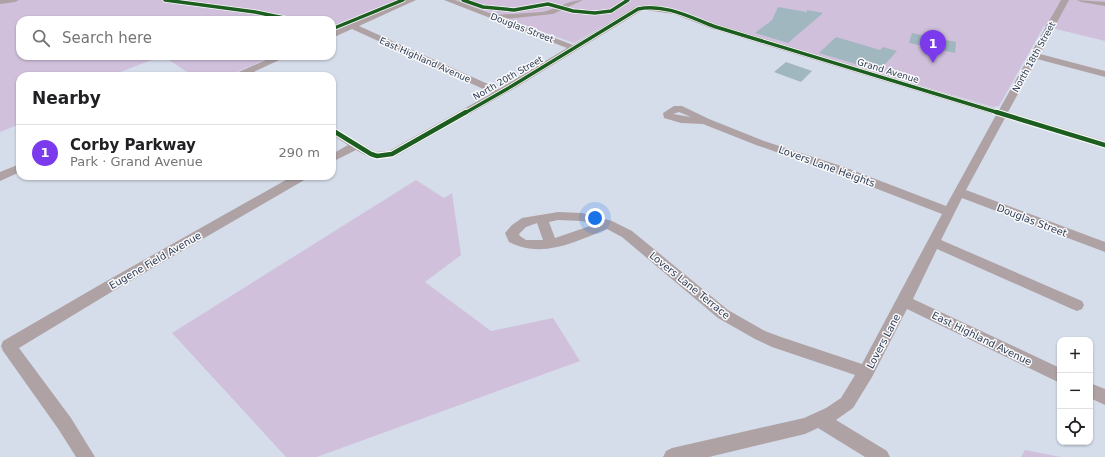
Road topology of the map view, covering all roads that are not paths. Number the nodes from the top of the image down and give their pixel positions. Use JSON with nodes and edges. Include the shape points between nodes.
{"nodes":[{"id":1,"x":15,"y":0,"type":"edge"},
{"id":2,"x":412,"y":0,"type":"edge"},
{"id":3,"x":448,"y":0,"type":"edge"},
{"id":4,"x":579,"y":0,"type":"edge"},
{"id":5,"x":1081,"y":0,"type":"edge"},
{"id":6,"x":0,"y":2,"type":"edge"},
{"id":7,"x":569,"y":2,"type":"edge"},
{"id":8,"x":1063,"y":3,"type":"edge"},
{"id":9,"x":1105,"y":4,"type":"edge"},
{"id":10,"x":668,"y":11,"type":"joint"},
{"id":11,"x":493,"y":17,"type":"junction"},
{"id":12,"x":351,"y":26,"type":"junction"},
{"id":13,"x":336,"y":33,"type":"edge"},
{"id":14,"x":574,"y":48,"type":"junction"},
{"id":15,"x":1034,"y":55,"type":"junction"},
{"id":16,"x":275,"y":60,"type":"edge"},
{"id":17,"x":248,"y":72,"type":"edge"},
{"id":18,"x":1105,"y":74,"type":"edge"},
{"id":19,"x":499,"y":93,"type":"junction"},
{"id":20,"x":1003,"y":113,"type":"junction"},
{"id":21,"x":705,"y":121,"type":"dead end"},
{"id":22,"x":336,"y":132,"type":"edge"},
{"id":23,"x":356,"y":145,"type":"junction"},
{"id":24,"x":1105,"y":146,"type":"edge"},
{"id":25,"x":336,"y":157,"type":"edge"},
{"id":26,"x":16,"y":170,"type":"edge"},
{"id":27,"x":0,"y":177,"type":"edge"},
{"id":28,"x":295,"y":180,"type":"edge"},
{"id":29,"x":959,"y":192,"type":"junction"},
{"id":30,"x":949,"y":212,"type":"junction"},
{"id":31,"x":542,"y":219,"type":"junction"},
{"id":32,"x":607,"y":224,"type":"junction"},
{"id":33,"x":934,"y":242,"type":"junction"},
{"id":34,"x":551,"y":244,"type":"junction"},
{"id":35,"x":1105,"y":247,"type":"edge"},
{"id":36,"x":904,"y":301,"type":"junction"},
{"id":37,"x":1078,"y":305,"type":"dead end"},
{"id":38,"x":4,"y":349,"type":"edge"},
{"id":39,"x":866,"y":372,"type":"junction"},
{"id":40,"x":1057,"y":375,"type":"edge"},
{"id":41,"x":1093,"y":391,"type":"edge"},
{"id":42,"x":1105,"y":397,"type":"edge"},
{"id":43,"x":820,"y":420,"type":"junction"},
{"id":44,"x":86,"y":457,"type":"edge"},
{"id":45,"x":672,"y":457,"type":"edge"},
{"id":46,"x":880,"y":457,"type":"edge"}],
"edges":[{"from":1,"to":6,"type":"street"},
{"from":2,"to":12,"type":"street"},
{"from":3,"to":11,"type":"street","name":"Douglas Street"},
{"from":4,"to":7,"type":"street"},
{"from":5,"to":9,"type":"street"},
{"from":7,"to":11,"type":"street","via":[[553,12],[543,14]]},
{"from":8,"to":15,"type":"street","name":"North 18th Street"},
{"from":10,"to":14,"type":"street","name":"North 20th Street","via":[[651,6],[641,7]]},
{"from":10,"to":20,"type":"street","name":"Grand Avenue"},
{"from":11,"to":14,"type":"street","name":"Douglas Street"},
{"from":12,"to":13,"type":"street"},
{"from":12,"to":19,"type":"street","name":"East Highland Avenue"},
{"from":14,"to":19,"type":"street","name":"North 20th Street"},
{"from":15,"to":18,"type":"street"},
{"from":15,"to":20,"type":"street","name":"North 18th Street"},
{"from":16,"to":17,"type":"street"},
{"from":19,"to":23,"type":"street","name":"North 20th Street","via":[[392,154],[377,156]]},
{"from":20,"to":24,"type":"street","name":"Grand Avenue"},
{"from":20,"to":29,"type":"street","name":"Lovers Lane"},
{"from":21,"to":30,"type":"street","name":"Lovers Lane Heights"},
{"from":22,"to":23,"type":"street","name":"North 20th Street"},
{"from":23,"to":25,"type":"street"},
{"from":26,"to":27,"type":"street"},
{"from":28,"to":38,"type":"street","name":"Eugene Field Avenue"},
{"from":29,"to":30,"type":"street","name":"Lovers Lane"},
{"from":29,"to":35,"type":"street","name":"Douglas Street"},
{"from":30,"to":33,"type":"street","name":"Lovers Lane"},
{"from":31,"to":32,"type":"street","name":"Lovers Lane Terrace","via":[[558,216],[582,217]]},
{"from":31,"to":34,"type":"street"},
{"from":31,"to":34,"type":"street","name":"Lovers Lane Terrace","via":[[531,220],[515,228],[512,233],[514,239],[525,244]]},
{"from":32,"to":34,"type":"street","name":"Lovers Lane Terrace"},
{"from":32,"to":39,"type":"street","name":"Lovers Lane Terrace","via":[[627,234],[723,314],[740,324],[778,342]]},
{"from":33,"to":36,"type":"street","name":"Lovers Lane"},
{"from":33,"to":37,"type":"street"},
{"from":36,"to":39,"type":"street","name":"Lovers Lane"},
{"from":36,"to":40,"type":"street","name":"East Highland Avenue"},
{"from":38,"to":44,"type":"street","name":"Eugene Field Avenue","via":[[45,396]]},
{"from":39,"to":43,"type":"street","name":"Lovers Lane","via":[[847,403]]},
{"from":41,"to":42,"type":"street"},
{"from":43,"to":45,"type":"street","name":"Lovers Lane","via":[[773,434]]},
{"from":43,"to":46,"type":"street"}]}
